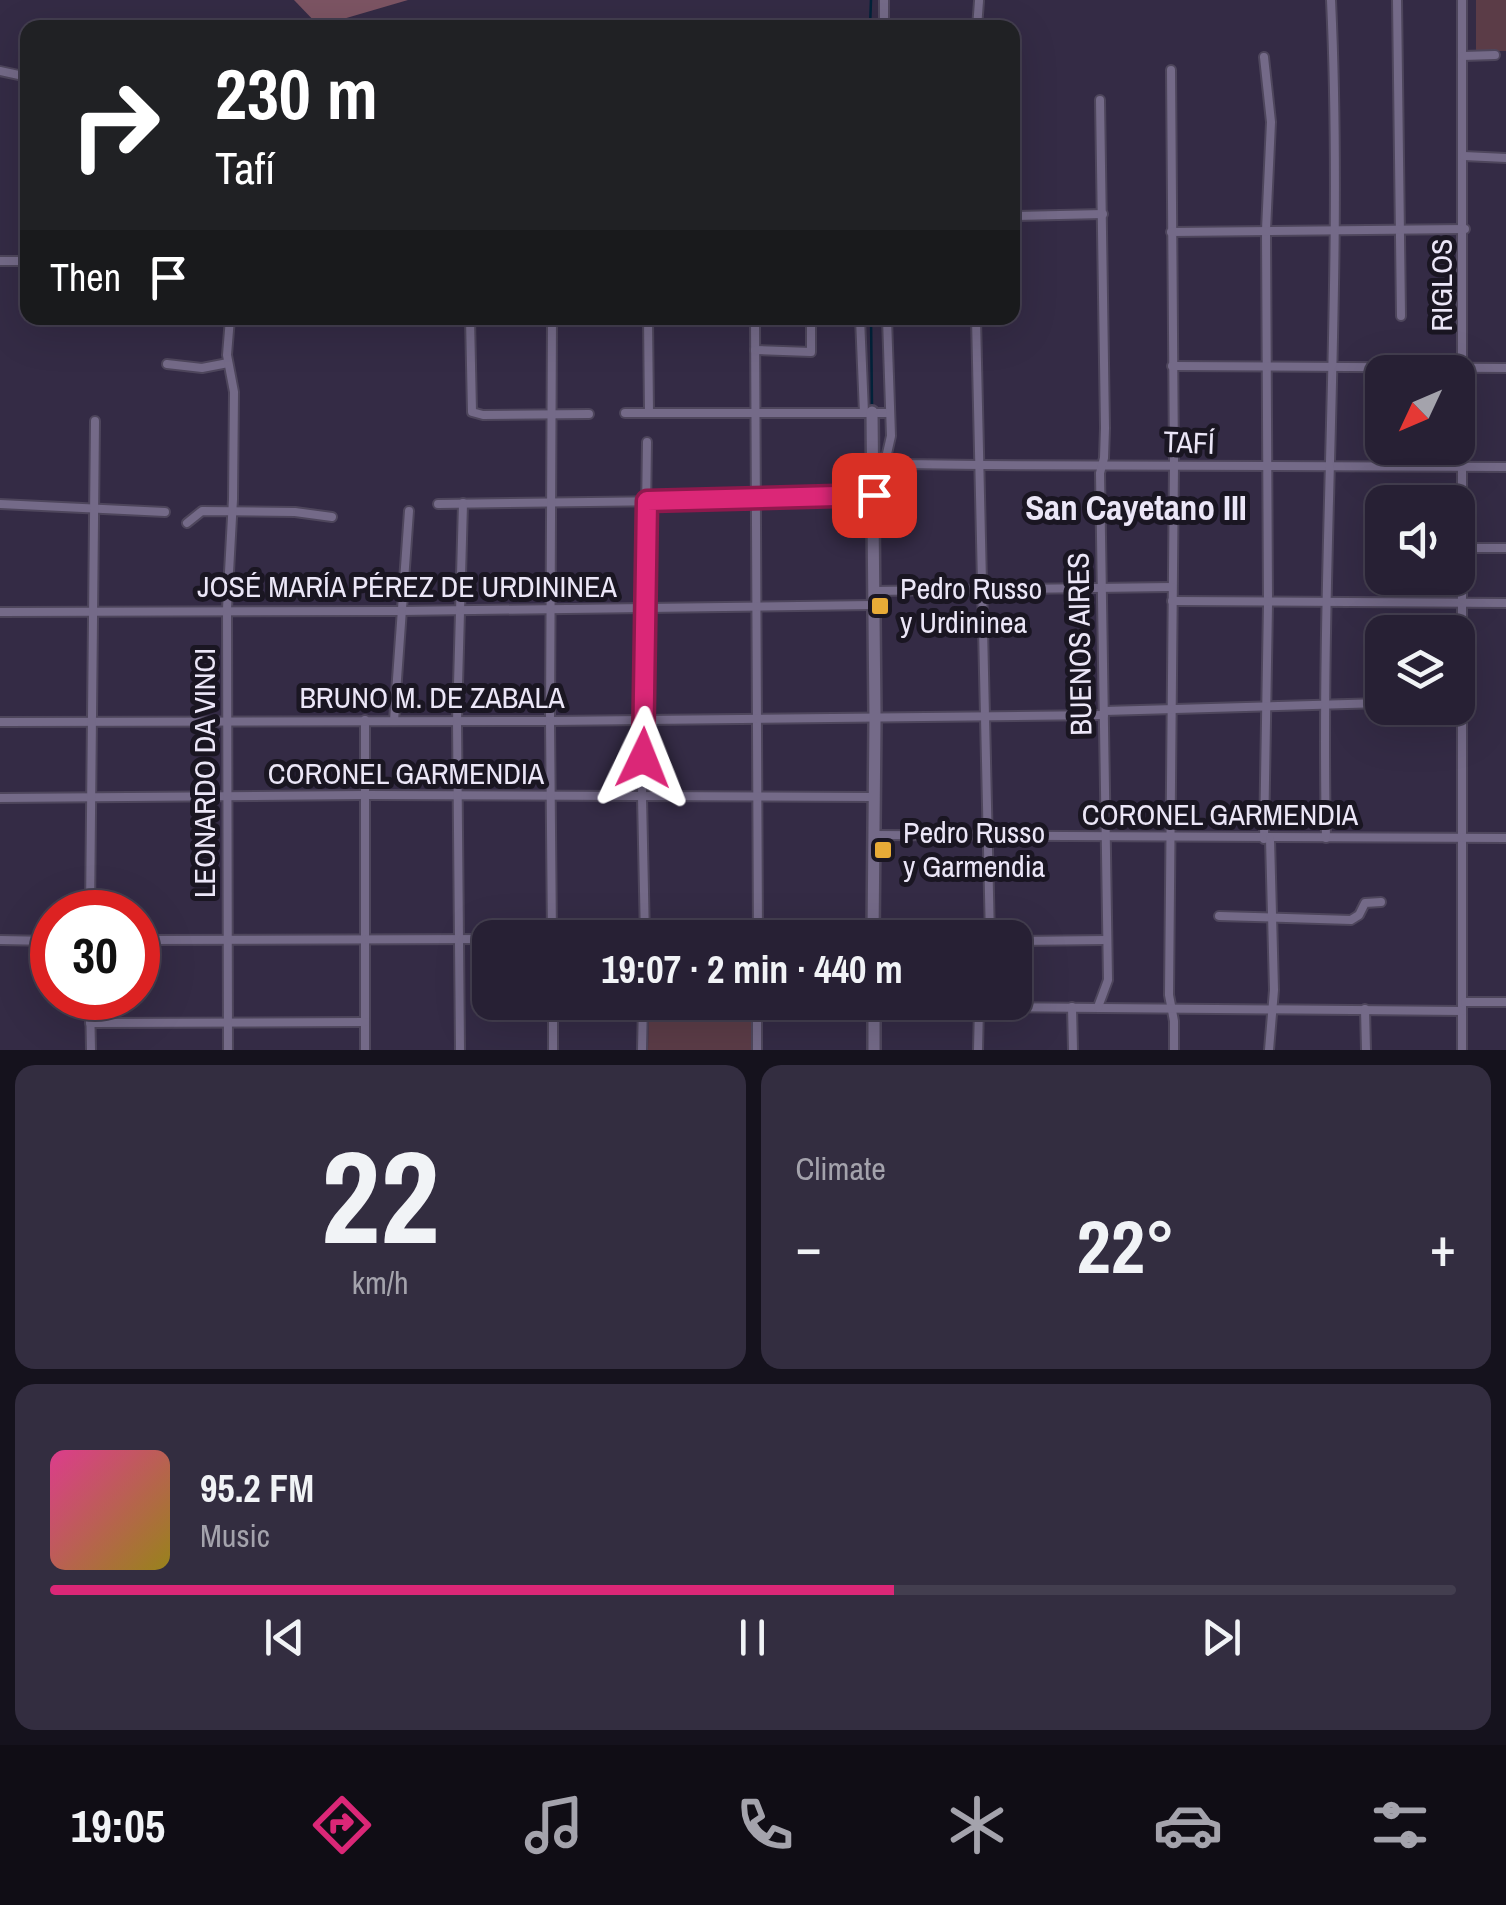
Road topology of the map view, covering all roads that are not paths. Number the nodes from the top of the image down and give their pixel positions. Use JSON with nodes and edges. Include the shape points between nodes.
{"nodes":[{"id":1,"x":1331,"y":0,"type":"edge"},
{"id":2,"x":1398,"y":0,"type":"edge"},
{"id":3,"x":1462,"y":0,"type":"edge"},
{"id":4,"x":1495,"y":55,"type":"dead end"},
{"id":5,"x":1264,"y":56,"type":"dead end"},
{"id":6,"x":1463,"y":56,"type":"junction"},
{"id":7,"x":1171,"y":70,"type":"dead end"},
{"id":8,"x":1100,"y":100,"type":"dead end"},
{"id":9,"x":1464,"y":156,"type":"junction"},
{"id":10,"x":1506,"y":158,"type":"edge"},
{"id":11,"x":1103,"y":214,"type":"junction"},
{"id":12,"x":1020,"y":216,"type":"edge"},
{"id":13,"x":1400,"y":229,"type":"junction"},
{"id":14,"x":1465,"y":229,"type":"junction"},
{"id":15,"x":1266,"y":230,"type":"junction"},
{"id":16,"x":1336,"y":230,"type":"junction"},
{"id":17,"x":1171,"y":232,"type":"junction"},
{"id":18,"x":1401,"y":316,"type":"dead end"},
{"id":19,"x":230,"y":325,"type":"edge"},
{"id":20,"x":470,"y":325,"type":"edge"},
{"id":21,"x":552,"y":325,"type":"edge"},
{"id":22,"x":648,"y":325,"type":"edge"},
{"id":23,"x":755,"y":325,"type":"edge"},
{"id":24,"x":810,"y":325,"type":"edge"},
{"id":25,"x":861,"y":325,"type":"edge"},
{"id":26,"x":887,"y":325,"type":"edge"},
{"id":27,"x":976,"y":325,"type":"edge"},
{"id":28,"x":755,"y":350,"type":"junction"},
{"id":29,"x":1464,"y":355,"type":"edge"},
{"id":30,"x":228,"y":363,"type":"junction"},
{"id":31,"x":167,"y":364,"type":"dead end"},
{"id":32,"x":1172,"y":366,"type":"junction"},
{"id":33,"x":1332,"y":366,"type":"junction"},
{"id":34,"x":1365,"y":366,"type":"edge"},
{"id":35,"x":1266,"y":368,"type":"junction"},
{"id":36,"x":1475,"y":368,"type":"edge"},
{"id":37,"x":1506,"y":368,"type":"edge"},
{"id":38,"x":650,"y":412,"type":"junction"},
{"id":39,"x":756,"y":412,"type":"junction"},
{"id":40,"x":888,"y":412,"type":"junction"},
{"id":41,"x":626,"y":413,"type":"dead end"},
{"id":42,"x":868,"y":413,"type":"junction"},
{"id":43,"x":589,"y":414,"type":"dead end"},
{"id":44,"x":552,"y":415,"type":"junction"},
{"id":45,"x":95,"y":421,"type":"dead end"},
{"id":46,"x":647,"y":442,"type":"dead end"},
{"id":47,"x":879,"y":459,"type":"junction"},
{"id":48,"x":1103,"y":464,"type":"junction"},
{"id":49,"x":1174,"y":464,"type":"junction"},
{"id":50,"x":980,"y":465,"type":"junction"},
{"id":51,"x":1506,"y":466,"type":"edge"},
{"id":52,"x":1329,"y":467,"type":"junction"},
{"id":53,"x":1462,"y":467,"type":"junction"},
{"id":54,"x":1266,"y":468,"type":"junction"},
{"id":55,"x":1462,"y":485,"type":"edge"},
{"id":56,"x":874,"y":495,"type":"junction"},
{"id":57,"x":756,"y":499,"type":"junction"},
{"id":58,"x":647,"y":501,"type":"junction"},
{"id":59,"x":552,"y":502,"type":"junction"},
{"id":60,"x":0,"y":504,"type":"edge"},
{"id":61,"x":438,"y":504,"type":"dead end"},
{"id":62,"x":462,"y":504,"type":"junction"},
{"id":63,"x":92,"y":510,"type":"junction"},
{"id":64,"x":233,"y":511,"type":"junction"},
{"id":65,"x":409,"y":511,"type":"dead end"},
{"id":66,"x":165,"y":512,"type":"dead end"},
{"id":67,"x":332,"y":517,"type":"dead end"},
{"id":68,"x":187,"y":523,"type":"dead end"},
{"id":69,"x":1475,"y":548,"type":"edge"},
{"id":70,"x":1506,"y":548,"type":"edge"},
{"id":71,"x":1102,"y":586,"type":"junction"},
{"id":72,"x":1172,"y":587,"type":"junction"},
{"id":73,"x":982,"y":588,"type":"junction"},
{"id":74,"x":1464,"y":595,"type":"edge"},
{"id":75,"x":873,"y":598,"type":"junction"},
{"id":76,"x":1172,"y":601,"type":"junction"},
{"id":77,"x":1464,"y":603,"type":"junction"},
{"id":78,"x":1506,"y":603,"type":"edge"},
{"id":79,"x":1268,"y":604,"type":"junction"},
{"id":80,"x":1325,"y":604,"type":"junction"},
{"id":81,"x":757,"y":607,"type":"junction"},
{"id":82,"x":227,"y":609,"type":"junction"},
{"id":83,"x":461,"y":609,"type":"junction"},
{"id":84,"x":551,"y":609,"type":"junction"},
{"id":85,"x":645,"y":609,"type":"junction"},
{"id":86,"x":401,"y":611,"type":"junction"},
{"id":87,"x":0,"y":612,"type":"edge"},
{"id":88,"x":92,"y":612,"type":"junction"},
{"id":89,"x":1365,"y":704,"type":"edge"},
{"id":90,"x":1266,"y":706,"type":"junction"},
{"id":91,"x":1323,"y":706,"type":"junction"},
{"id":92,"x":1173,"y":709,"type":"junction"},
{"id":93,"x":1104,"y":713,"type":"junction"},
{"id":94,"x":983,"y":716,"type":"junction"},
{"id":95,"x":875,"y":718,"type":"junction"},
{"id":96,"x":91,"y":720,"type":"junction"},
{"id":97,"x":365,"y":720,"type":"junction"},
{"id":98,"x":644,"y":720,"type":"junction"},
{"id":99,"x":758,"y":720,"type":"junction"},
{"id":100,"x":228,"y":721,"type":"junction"},
{"id":101,"x":394,"y":721,"type":"junction"},
{"id":102,"x":457,"y":721,"type":"junction"},
{"id":103,"x":550,"y":721,"type":"junction"},
{"id":104,"x":0,"y":722,"type":"edge"},
{"id":105,"x":458,"y":795,"type":"junction"},
{"id":106,"x":366,"y":796,"type":"junction"},
{"id":107,"x":550,"y":796,"type":"junction"},
{"id":108,"x":642,"y":797,"type":"junction"},
{"id":109,"x":873,"y":797,"type":"junction"},
{"id":110,"x":0,"y":798,"type":"edge"},
{"id":111,"x":91,"y":798,"type":"junction"},
{"id":112,"x":228,"y":798,"type":"junction"},
{"id":113,"x":758,"y":798,"type":"junction"},
{"id":114,"x":873,"y":836,"type":"junction"},
{"id":115,"x":988,"y":836,"type":"junction"},
{"id":116,"x":1105,"y":836,"type":"junction"},
{"id":117,"x":1172,"y":836,"type":"junction"},
{"id":118,"x":1267,"y":838,"type":"junction"},
{"id":119,"x":1326,"y":838,"type":"junction"},
{"id":120,"x":1463,"y":838,"type":"junction"},
{"id":121,"x":1506,"y":838,"type":"edge"},
{"id":122,"x":90,"y":890,"type":"edge"},
{"id":123,"x":1381,"y":902,"type":"dead end"},
{"id":124,"x":1220,"y":916,"type":"dead end"},
{"id":125,"x":1272,"y":918,"type":"junction"},
{"id":126,"x":552,"y":920,"type":"edge"},
{"id":127,"x":645,"y":920,"type":"edge"},
{"id":128,"x":758,"y":920,"type":"edge"},
{"id":129,"x":873,"y":920,"type":"edge"},
{"id":130,"x":990,"y":920,"type":"edge"},
{"id":131,"x":365,"y":938,"type":"junction"},
{"id":132,"x":459,"y":939,"type":"junction"},
{"id":133,"x":472,"y":939,"type":"edge"},
{"id":134,"x":0,"y":940,"type":"edge"},
{"id":135,"x":160,"y":940,"type":"edge"},
{"id":136,"x":227,"y":940,"type":"junction"},
{"id":137,"x":1106,"y":940,"type":"junction"},
{"id":138,"x":30,"y":941,"type":"edge"},
{"id":139,"x":1032,"y":941,"type":"edge"},
{"id":140,"x":1506,"y":1002,"type":"edge"},
{"id":141,"x":1463,"y":1006,"type":"junction"},
{"id":142,"x":1032,"y":1007,"type":"edge"},
{"id":143,"x":1072,"y":1007,"type":"junction"},
{"id":144,"x":1098,"y":1007,"type":"junction"},
{"id":145,"x":1172,"y":1009,"type":"junction"},
{"id":146,"x":1270,"y":1009,"type":"junction"},
{"id":147,"x":1365,"y":1009,"type":"junction"},
{"id":148,"x":553,"y":1020,"type":"edge"},
{"id":149,"x":643,"y":1020,"type":"edge"},
{"id":150,"x":757,"y":1020,"type":"edge"},
{"id":151,"x":874,"y":1020,"type":"edge"},
{"id":152,"x":981,"y":1020,"type":"edge"},
{"id":153,"x":365,"y":1022,"type":"junction"},
{"id":154,"x":90,"y":1023,"type":"joint"},
{"id":155,"x":229,"y":1024,"type":"junction"},
{"id":156,"x":91,"y":1050,"type":"edge"},
{"id":157,"x":228,"y":1050,"type":"edge"},
{"id":158,"x":365,"y":1050,"type":"edge"},
{"id":159,"x":460,"y":1050,"type":"edge"},
{"id":160,"x":553,"y":1050,"type":"edge"},
{"id":161,"x":642,"y":1050,"type":"edge"},
{"id":162,"x":757,"y":1050,"type":"edge"},
{"id":163,"x":874,"y":1050,"type":"edge"},
{"id":164,"x":978,"y":1050,"type":"edge"},
{"id":165,"x":1073,"y":1050,"type":"edge"},
{"id":166,"x":1174,"y":1050,"type":"edge"},
{"id":167,"x":1270,"y":1050,"type":"edge"},
{"id":168,"x":1366,"y":1050,"type":"edge"},
{"id":169,"x":1462,"y":1050,"type":"edge"}],
"edges":[{"from":1,"to":16,"type":"street"},
{"from":2,"to":13,"type":"street"},
{"from":3,"to":6,"type":"street","name":"RIGLOS"},
{"from":4,"to":6,"type":"street"},
{"from":5,"to":15,"type":"street","via":[[1271,122]]},
{"from":6,"to":9,"type":"street","name":"RIGLOS"},
{"from":7,"to":17,"type":"street"},
{"from":8,"to":11,"type":"street","name":"BUENOS AIRES"},
{"from":9,"to":10,"type":"street"},
{"from":9,"to":14,"type":"street","name":"RIGLOS"},
{"from":11,"to":12,"type":"street"},
{"from":11,"to":48,"type":"street","name":"BUENOS AIRES"},
{"from":13,"to":14,"type":"street"},
{"from":13,"to":16,"type":"street"},
{"from":13,"to":18,"type":"street"},
{"from":14,"to":29,"type":"street","name":"RIGLOS"},
{"from":15,"to":16,"type":"street"},
{"from":15,"to":17,"type":"street"},
{"from":15,"to":35,"type":"street"},
{"from":16,"to":33,"type":"street"},
{"from":17,"to":32,"type":"street"},
{"from":19,"to":30,"type":"street","name":"LEONARDO DA VINCI"},
{"from":20,"to":44,"type":"street","via":[[472,412]]},
{"from":21,"to":44,"type":"street"},
{"from":22,"to":38,"type":"street"},
{"from":23,"to":28,"type":"street"},
{"from":24,"to":28,"type":"street","via":[[811,352]]},
{"from":25,"to":42,"type":"street"},
{"from":26,"to":40,"type":"street"},
{"from":27,"to":50,"type":"street"},
{"from":28,"to":39,"type":"street"},
{"from":30,"to":31,"type":"street"},
{"from":30,"to":64,"type":"street","name":"LEONARDO DA VINCI","via":[[234,392]]},
{"from":32,"to":35,"type":"street"},
{"from":32,"to":49,"type":"street"},
{"from":33,"to":34,"type":"street"},
{"from":33,"to":35,"type":"street"},
{"from":33,"to":52,"type":"street"},
{"from":35,"to":54,"type":"street"},
{"from":36,"to":37,"type":"street"},
{"from":38,"to":39,"type":"street"},
{"from":38,"to":41,"type":"street"},
{"from":39,"to":42,"type":"street"},
{"from":39,"to":57,"type":"street"},
{"from":40,"to":42,"type":"street"},
{"from":40,"to":47,"type":"street","via":[[891,436]]},
{"from":42,"to":47,"type":"street"},
{"from":43,"to":44,"type":"street"},
{"from":44,"to":59,"type":"street"},
{"from":45,"to":63,"type":"street"},
{"from":46,"to":58,"type":"street"},
{"from":47,"to":50,"type":"street","name":"TAFÍ"},
{"from":47,"to":56,"type":"street"},
{"from":48,"to":49,"type":"street","name":"TAFÍ"},
{"from":48,"to":50,"type":"street","name":"TAFÍ"},
{"from":48,"to":71,"type":"street","name":"BUENOS AIRES"},
{"from":49,"to":54,"type":"street","name":"TAFÍ"},
{"from":49,"to":72,"type":"street"},
{"from":50,"to":73,"type":"street"},
{"from":51,"to":53,"type":"street","name":"TAFÍ"},
{"from":52,"to":53,"type":"street","name":"TAFÍ"},
{"from":52,"to":54,"type":"street","name":"TAFÍ"},
{"from":52,"to":80,"type":"street"},
{"from":53,"to":55,"type":"street","name":"RIGLOS"},
{"from":54,"to":79,"type":"street"},
{"from":56,"to":57,"type":"street"},
{"from":56,"to":75,"type":"street"},
{"from":57,"to":58,"type":"street"},
{"from":57,"to":81,"type":"street"},
{"from":58,"to":59,"type":"street"},
{"from":58,"to":85,"type":"street"},
{"from":59,"to":62,"type":"street"},
{"from":59,"to":84,"type":"street"},
{"from":60,"to":63,"type":"street"},
{"from":61,"to":62,"type":"street"},
{"from":62,"to":83,"type":"street"},
{"from":63,"to":66,"type":"street"},
{"from":63,"to":88,"type":"street"},
{"from":64,"to":67,"type":"street"},
{"from":64,"to":68,"type":"street","via":[[202,511]]},
{"from":64,"to":82,"type":"street","name":"LEONARDO DA VINCI"},
{"from":65,"to":86,"type":"street"},
{"from":69,"to":70,"type":"street"},
{"from":71,"to":72,"type":"street","name":"JOSÉ MARÍA PÉREZ DE URDININEA"},
{"from":71,"to":73,"type":"street","name":"JOSÉ MARÍA PÉREZ DE URDININEA"},
{"from":71,"to":93,"type":"street","name":"BUENOS AIRES"},
{"from":72,"to":76,"type":"street"},
{"from":73,"to":75,"type":"street","name":"JOSÉ MARÍA PÉREZ DE URDININEA"},
{"from":73,"to":94,"type":"street"},
{"from":74,"to":77,"type":"street","name":"RIGLOS"},
{"from":75,"to":81,"type":"street","name":"JOSÉ MARÍA PÉREZ DE URDININEA"},
{"from":75,"to":95,"type":"street"},
{"from":76,"to":79,"type":"street"},
{"from":76,"to":92,"type":"street"},
{"from":77,"to":78,"type":"street"},
{"from":77,"to":80,"type":"street"},
{"from":77,"to":120,"type":"street","name":"RIGLOS"},
{"from":79,"to":80,"type":"street"},
{"from":79,"to":90,"type":"street"},
{"from":80,"to":91,"type":"street"},
{"from":81,"to":85,"type":"street","name":"JOSÉ MARÍA PÉREZ DE URDININEA"},
{"from":81,"to":99,"type":"street"},
{"from":82,"to":86,"type":"street","name":"JOSÉ MARÍA PÉREZ DE URDININEA"},
{"from":82,"to":88,"type":"street","name":"JOSÉ MARÍA PÉREZ DE URDININEA"},
{"from":82,"to":100,"type":"street","name":"LEONARDO DA VINCI"},
{"from":83,"to":84,"type":"street","name":"JOSÉ MARÍA PÉREZ DE URDININEA"},
{"from":83,"to":86,"type":"street","name":"JOSÉ MARÍA PÉREZ DE URDININEA"},
{"from":83,"to":102,"type":"street"},
{"from":84,"to":85,"type":"street","name":"JOSÉ MARÍA PÉREZ DE URDININEA"},
{"from":84,"to":103,"type":"street"},
{"from":85,"to":98,"type":"street"},
{"from":86,"to":101,"type":"street"},
{"from":87,"to":88,"type":"street","name":"JOSÉ MARÍA PÉREZ DE URDININEA"},
{"from":88,"to":96,"type":"street"},
{"from":89,"to":91,"type":"street"},
{"from":90,"to":91,"type":"street"},
{"from":90,"to":92,"type":"street"},
{"from":90,"to":118,"type":"street"},
{"from":91,"to":119,"type":"street"},
{"from":92,"to":93,"type":"street"},
{"from":92,"to":117,"type":"street"},
{"from":93,"to":94,"type":"street","name":"BRUNO M. DE ZABALA"},
{"from":93,"to":116,"type":"street","name":"BUENOS AIRES"},
{"from":94,"to":95,"type":"street","name":"BRUNO M. DE ZABALA"},
{"from":94,"to":115,"type":"street"},
{"from":95,"to":99,"type":"street","name":"BRUNO M. DE ZABALA"},
{"from":95,"to":109,"type":"street"},
{"from":96,"to":100,"type":"street","name":"BRUNO M. DE ZABALA"},
{"from":96,"to":104,"type":"street","name":"BRUNO M. DE ZABALA"},
{"from":96,"to":111,"type":"street"},
{"from":97,"to":100,"type":"street","name":"BRUNO M. DE ZABALA"},
{"from":97,"to":101,"type":"street","name":"BRUNO M. DE ZABALA"},
{"from":97,"to":106,"type":"street"},
{"from":98,"to":99,"type":"street","name":"BRUNO M. DE ZABALA"},
{"from":98,"to":103,"type":"street","name":"BRUNO M. DE ZABALA"},
{"from":98,"to":108,"type":"street"},
{"from":99,"to":113,"type":"street"},
{"from":100,"to":112,"type":"street","name":"LEONARDO DA VINCI"},
{"from":101,"to":102,"type":"street","name":"BRUNO M. DE ZABALA"},
{"from":102,"to":103,"type":"street","name":"BRUNO M. DE ZABALA"},
{"from":102,"to":105,"type":"street"},
{"from":103,"to":107,"type":"street"},
{"from":105,"to":106,"type":"street","name":"CORONEL GARMENDIA"},
{"from":105,"to":107,"type":"street","name":"CORONEL GARMENDIA"},
{"from":105,"to":132,"type":"street"},
{"from":106,"to":112,"type":"street","name":"CORONEL GARMENDIA"},
{"from":106,"to":131,"type":"street"},
{"from":107,"to":108,"type":"street","name":"CORONEL GARMENDIA"},
{"from":107,"to":126,"type":"street"},
{"from":108,"to":113,"type":"street","name":"CORONEL GARMENDIA"},
{"from":108,"to":127,"type":"street"},
{"from":109,"to":113,"type":"street","name":"CORONEL GARMENDIA"},
{"from":109,"to":114,"type":"street"},
{"from":110,"to":111,"type":"street","name":"CORONEL GARMENDIA"},
{"from":111,"to":112,"type":"street","name":"CORONEL GARMENDIA"},
{"from":111,"to":122,"type":"street"},
{"from":112,"to":136,"type":"street","name":"LEONARDO DA VINCI"},
{"from":113,"to":128,"type":"street"},
{"from":114,"to":115,"type":"street","name":"CORONEL GARMENDIA"},
{"from":114,"to":129,"type":"street"},
{"from":115,"to":116,"type":"street","name":"CORONEL GARMENDIA"},
{"from":115,"to":130,"type":"street"},
{"from":116,"to":117,"type":"street","name":"CORONEL GARMENDIA"},
{"from":116,"to":137,"type":"street","name":"BUENOS AIRES"},
{"from":117,"to":118,"type":"street","name":"CORONEL GARMENDIA"},
{"from":117,"to":145,"type":"street"},
{"from":118,"to":119,"type":"street","name":"CORONEL GARMENDIA"},
{"from":118,"to":125,"type":"street"},
{"from":119,"to":120,"type":"street","name":"CORONEL GARMENDIA"},
{"from":120,"to":121,"type":"street","name":"CORONEL GARMENDIA"},
{"from":120,"to":141,"type":"street","name":"RIGLOS"},
{"from":123,"to":125,"type":"street","via":[[1365,903],[1351,920]]},
{"from":124,"to":125,"type":"street"},
{"from":125,"to":146,"type":"street"},
{"from":131,"to":132,"type":"street"},
{"from":131,"to":136,"type":"street"},
{"from":131,"to":153,"type":"street"},
{"from":132,"to":133,"type":"street"},
{"from":132,"to":159,"type":"street"},
{"from":134,"to":138,"type":"street"},
{"from":135,"to":136,"type":"street"},
{"from":136,"to":155,"type":"street","name":"LEONARDO DA VINCI"},
{"from":137,"to":139,"type":"street"},
{"from":137,"to":144,"type":"street","name":"BUENOS AIRES","via":[[1108,980]]},
{"from":140,"to":141,"type":"street"},
{"from":141,"to":147,"type":"street"},
{"from":141,"to":169,"type":"street","name":"RIGLOS"},
{"from":142,"to":143,"type":"street"},
{"from":143,"to":144,"type":"street"},
{"from":143,"to":165,"type":"street"},
{"from":144,"to":145,"type":"street"},
{"from":145,"to":146,"type":"street"},
{"from":145,"to":166,"type":"street"},
{"from":146,"to":147,"type":"street"},
{"from":146,"to":167,"type":"street"},
{"from":147,"to":168,"type":"street"},
{"from":148,"to":160,"type":"street"},
{"from":149,"to":161,"type":"street"},
{"from":150,"to":162,"type":"street"},
{"from":151,"to":163,"type":"street"},
{"from":152,"to":164,"type":"street"},
{"from":153,"to":155,"type":"street"},
{"from":153,"to":158,"type":"street"},
{"from":154,"to":155,"type":"street"},
{"from":154,"to":156,"type":"street"},
{"from":155,"to":157,"type":"street","name":"LEONARDO DA VINCI"}]}
